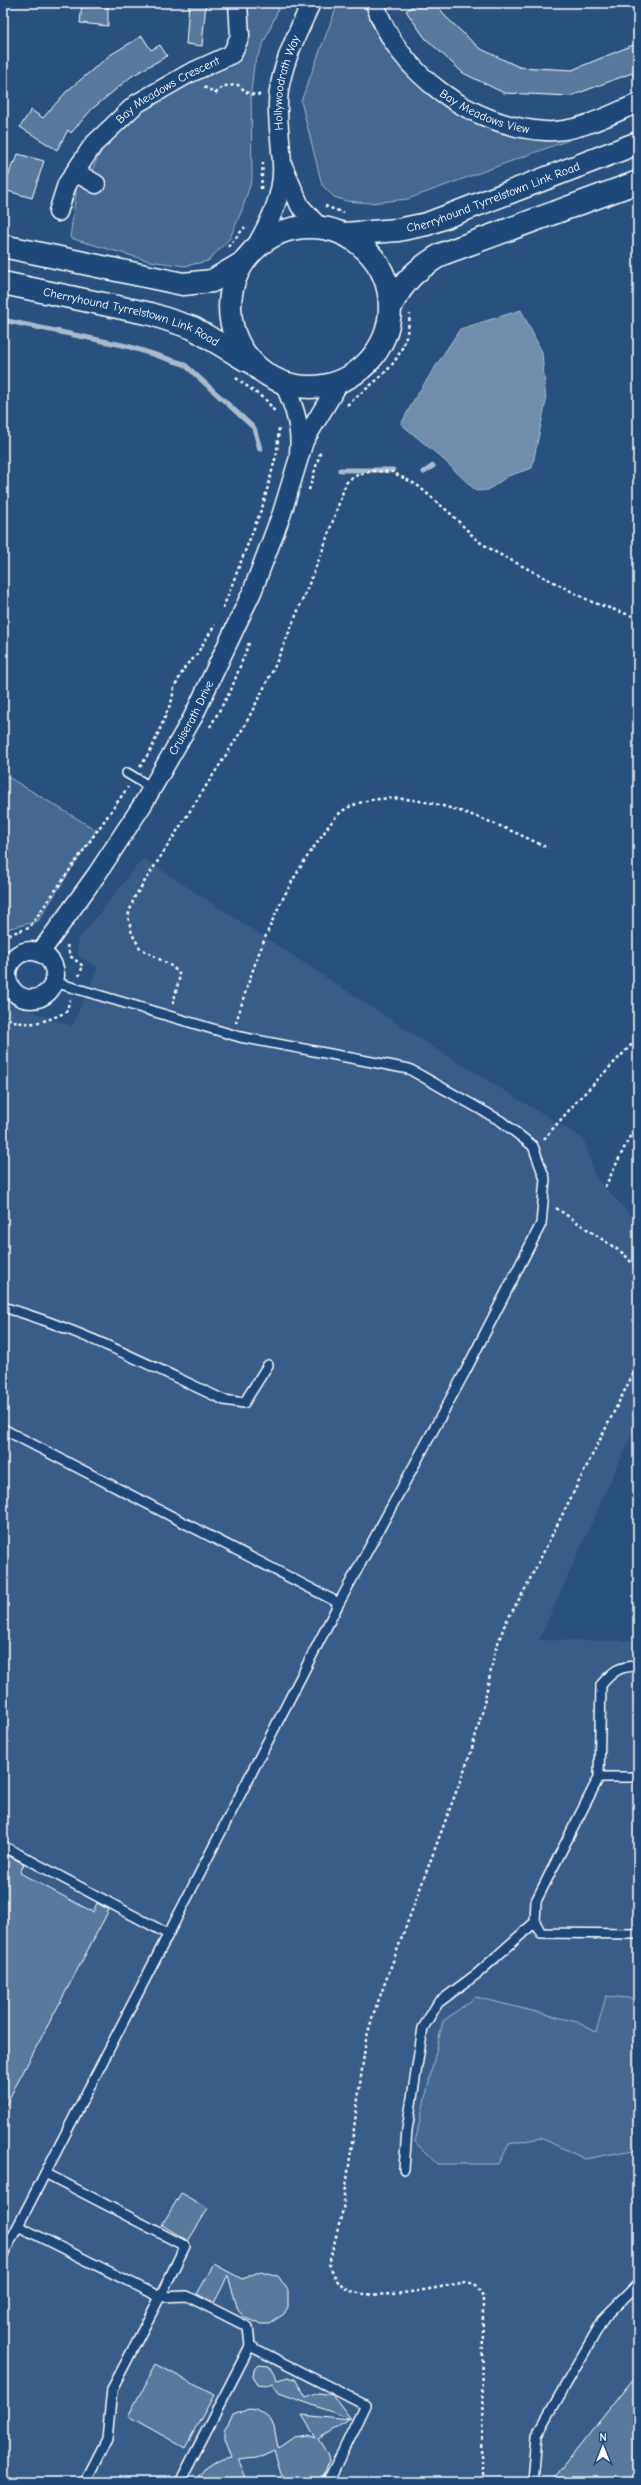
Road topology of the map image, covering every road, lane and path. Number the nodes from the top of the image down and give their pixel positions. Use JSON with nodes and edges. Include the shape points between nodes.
{"nodes":[{"id":1,"x":238,"y":3,"type":"edge"},
{"id":2,"x":311,"y":3,"type":"edge"},
{"id":3,"x":375,"y":3,"type":"edge"},
{"id":4,"x":215,"y":93,"type":"dead end"},
{"id":5,"x":280,"y":96,"type":"junction"},
{"id":6,"x":638,"y":103,"type":"edge"},
{"id":7,"x":638,"y":143,"type":"edge"},
{"id":8,"x":282,"y":166,"type":"junction"},
{"id":9,"x":75,"y":172,"type":"junction"},
{"id":10,"x":638,"y":182,"type":"edge"},
{"id":11,"x":96,"y":184,"type":"dead end"},
{"id":12,"x":58,"y":212,"type":"dead end"},
{"id":13,"x":319,"y":227,"type":"junction"},
{"id":14,"x":344,"y":234,"type":"junction"},
{"id":15,"x":3,"y":246,"type":"edge"},
{"id":16,"x":255,"y":248,"type":"junction"},
{"id":17,"x":241,"y":264,"type":"junction"},
{"id":18,"x":3,"y":283,"type":"edge"},
{"id":19,"x":401,"y":307,"type":"junction"},
{"id":20,"x":253,"y":365,"type":"junction"},
{"id":21,"x":232,"y":373,"type":"dead end"},
{"id":22,"x":339,"y":383,"type":"junction"},
{"id":23,"x":284,"y":384,"type":"junction"},
{"id":24,"x":344,"y":409,"type":"dead end"},
{"id":25,"x":277,"y":418,"type":"dead end"},
{"id":26,"x":279,"y":424,"type":"dead end"},
{"id":27,"x":322,"y":446,"type":"dead end"},
{"id":28,"x":298,"y":460,"type":"junction"},
{"id":29,"x":319,"y":460,"type":"dead end"},
{"id":30,"x":221,"y":613,"type":"dead end"},
{"id":31,"x":638,"y":618,"type":"edge"},
{"id":32,"x":218,"y":620,"type":"dead end"},
{"id":33,"x":141,"y":765,"type":"dead end"},
{"id":34,"x":127,"y":773,"type":"dead end"},
{"id":35,"x":152,"y":788,"type":"junction"},
{"id":36,"x":127,"y":790,"type":"dead end"},
{"id":37,"x":548,"y":848,"type":"dead end"},
{"id":38,"x":3,"y":936,"type":"edge"},
{"id":39,"x":40,"y":952,"type":"junction"},
{"id":40,"x":6,"y":963,"type":"edge"},
{"id":41,"x":54,"y":982,"type":"junction"},
{"id":42,"x":66,"y":1012,"type":"dead end"},
{"id":43,"x":3,"y":1016,"type":"edge"},
{"id":44,"x":170,"y":1016,"type":"junction"},
{"id":45,"x":233,"y":1035,"type":"junction"},
{"id":46,"x":638,"y":1038,"type":"edge"},
{"id":47,"x":638,"y":1120,"type":"edge"},
{"id":48,"x":535,"y":1150,"type":"junction"},
{"id":49,"x":605,"y":1187,"type":"dead end"},
{"id":50,"x":543,"y":1200,"type":"junction"},
{"id":51,"x":638,"y":1270,"type":"edge"},
{"id":52,"x":3,"y":1307,"type":"edge"},
{"id":53,"x":638,"y":1364,"type":"edge"},
{"id":54,"x":268,"y":1366,"type":"dead end"},
{"id":55,"x":3,"y":1429,"type":"edge"},
{"id":56,"x":339,"y":1603,"type":"junction"},
{"id":57,"x":638,"y":1666,"type":"edge"},
{"id":58,"x":599,"y":1777,"type":"junction"},
{"id":59,"x":638,"y":1777,"type":"edge"},
{"id":60,"x":3,"y":1846,"type":"edge"},
{"id":61,"x":535,"y":1922,"type":"junction"},
{"id":62,"x":168,"y":1934,"type":"junction"},
{"id":63,"x":638,"y":1934,"type":"edge"},
{"id":64,"x":404,"y":2169,"type":"dead end"},
{"id":65,"x":45,"y":2172,"type":"junction"},
{"id":66,"x":18,"y":2226,"type":"junction"},
{"id":67,"x":6,"y":2244,"type":"edge"},
{"id":68,"x":3,"y":2255,"type":"edge"},
{"id":69,"x":638,"y":2284,"type":"edge"},
{"id":70,"x":160,"y":2297,"type":"junction"},
{"id":71,"x":250,"y":2346,"type":"junction"},
{"id":72,"x":85,"y":2482,"type":"edge"},
{"id":73,"x":180,"y":2482,"type":"edge"},
{"id":74,"x":328,"y":2482,"type":"edge"},
{"id":75,"x":482,"y":2482,"type":"edge"},
{"id":76,"x":533,"y":2482,"type":"edge"}],
"edges":[{"from":1,"to":9,"type":"street","name":"Bay Meadows Crescent","via":[[240,36],[232,54],[188,74],[136,104],[93,146]]},
{"from":2,"to":5,"type":"street","name":"Hollywoodrath Way","via":[[280,80]]},
{"from":3,"to":6,"type":"street","name":"Bay Meadows View","via":[[389,36],[422,76],[445,95],[468,109],[507,124],[546,131],[578,127]]},
{"from":4,"to":5,"type":"path","via":[[224,86],[238,85],[249,94]]},
{"from":5,"to":8,"type":"street","name":"Hollywoodrath Way","via":[[278,130]]},
{"from":7,"to":14,"type":"street","name":"Cherryhound Tyrrelstown Link Road","via":[[426,224],[398,230]]},
{"from":8,"to":13,"type":"street","name":"Hollywoodrath Way","via":[[300,206]]},
{"from":8,"to":16,"type":"street","name":"Hollywoodrath Way","via":[[274,212]]},
{"from":9,"to":11,"type":"street"},
{"from":9,"to":12,"type":"street","name":"Bay Meadows Crescent","via":[[67,184]]},
{"from":10,"to":19,"type":"street","via":[[442,254],[417,269],[401,287]]},
{"from":13,"to":14,"type":"street"},
{"from":13,"to":16,"type":"street","via":[[293,228],[273,235]]},
{"from":14,"to":19,"type":"street","via":[[363,246],[378,263]]},
{"from":15,"to":17,"type":"street","via":[[183,284],[212,281]]},
{"from":16,"to":17,"type":"street"},
{"from":17,"to":20,"type":"street","via":[[231,290],[229,317],[237,343]]},
{"from":18,"to":20,"type":"street","name":"Cherryhound Tyrrelstown Link Road","via":[[151,314],[193,328]]},
{"from":19,"to":22,"type":"street","via":[[377,352],[361,370]]},
{"from":19,"to":24,"type":"path","via":[[407,334],[395,362],[378,381]]},
{"from":20,"to":23,"type":"street","via":[[267,376]]},
{"from":21,"to":25,"type":"path","via":[[240,382],[267,401]]},
{"from":22,"to":23,"type":"street","via":[[312,388]]},
{"from":22,"to":28,"type":"street","name":"Cruiserath Drive","via":[[304,441]]},
{"from":23,"to":28,"type":"street","name":"Cruiserath Drive","via":[[294,406],[300,442]]},
{"from":26,"to":30,"type":"path","via":[[277,452],[263,505]]},
{"from":27,"to":29,"type":"path"},
{"from":28,"to":35,"type":"street","name":"Cruiserath Drive","via":[[282,513],[252,592],[193,717]]},
{"from":31,"to":44,"type":"path","via":[[592,602],[497,553],[478,541],[417,485],[392,472],[373,471],[354,476],[346,483],[295,618],[274,668],[244,727],[134,898],[128,916],[132,934],[140,948],[173,967],[180,975]]},
{"from":32,"to":33,"type":"path","via":[[196,657],[186,665],[174,688],[172,700],[152,748]]},
{"from":34,"to":35,"type":"lane"},
{"from":35,"to":39,"type":"street","name":"Cruiserath Drive","via":[[97,874]]},
{"from":36,"to":38,"type":"path","via":[[29,928]]},
{"from":37,"to":45,"type":"path","via":[[463,812],[414,799],[382,799],[350,806],[337,815],[297,869],[272,921],[251,974]]},
{"from":39,"to":40,"type":"street","via":[[26,951]]},
{"from":39,"to":41,"type":"street","via":[[54,968]]},
{"from":40,"to":41,"type":"street","via":[[10,987],[22,997],[38,998],[45,995]]},
{"from":41,"to":44,"type":"lane"},
{"from":42,"to":43,"type":"path","via":[[46,1021],[28,1024],[11,1021]]},
{"from":44,"to":45,"type":"lane"},
{"from":45,"to":48,"type":"lane","via":[[409,1068],[501,1121]]},
{"from":46,"to":48,"type":"path","via":[[577,1101]]},
{"from":47,"to":49,"type":"path"},
{"from":48,"to":50,"type":"lane","via":[[545,1179]]},
{"from":50,"to":51,"type":"path","via":[[624,1254]]},
{"from":50,"to":56,"type":"lane","via":[[541,1224],[465,1372]]},
{"from":52,"to":54,"type":"lane","via":[[89,1337],[224,1400],[244,1403]]},
{"from":53,"to":75,"type":"path","via":[[529,1582],[505,1624],[495,1651],[471,1752],[366,2040],[343,2209],[329,2264],[340,2284],[360,2294],[388,2296],[466,2282],[475,2284],[483,2293]]},
{"from":55,"to":56,"type":"lane"},
{"from":56,"to":62,"type":"lane"},
{"from":57,"to":58,"type":"lane","via":[[624,1666],[610,1674],[602,1685]]},
{"from":58,"to":59,"type":"lane"},
{"from":58,"to":61,"type":"lane","via":[[536,1901]]},
{"from":60,"to":62,"type":"lane"},
{"from":61,"to":63,"type":"lane","via":[[541,1933]]},
{"from":61,"to":64,"type":"lane","via":[[478,1973],[438,2003],[423,2028],[407,2130]]},
{"from":62,"to":65,"type":"lane"},
{"from":65,"to":66,"type":"lane"},
{"from":65,"to":70,"type":"lane","via":[[185,2246]]},
{"from":66,"to":67,"type":"lane"},
{"from":66,"to":70,"type":"lane"},
{"from":67,"to":68,"type":"lane"},
{"from":69,"to":76,"type":"lane","via":[[604,2318],[537,2435]]},
{"from":70,"to":71,"type":"lane","via":[[187,2296],[248,2327]]},
{"from":70,"to":72,"type":"lane","via":[[112,2389],[106,2439]]},
{"from":71,"to":73,"type":"lane"},
{"from":71,"to":74,"type":"lane","via":[[365,2405]]}]}
